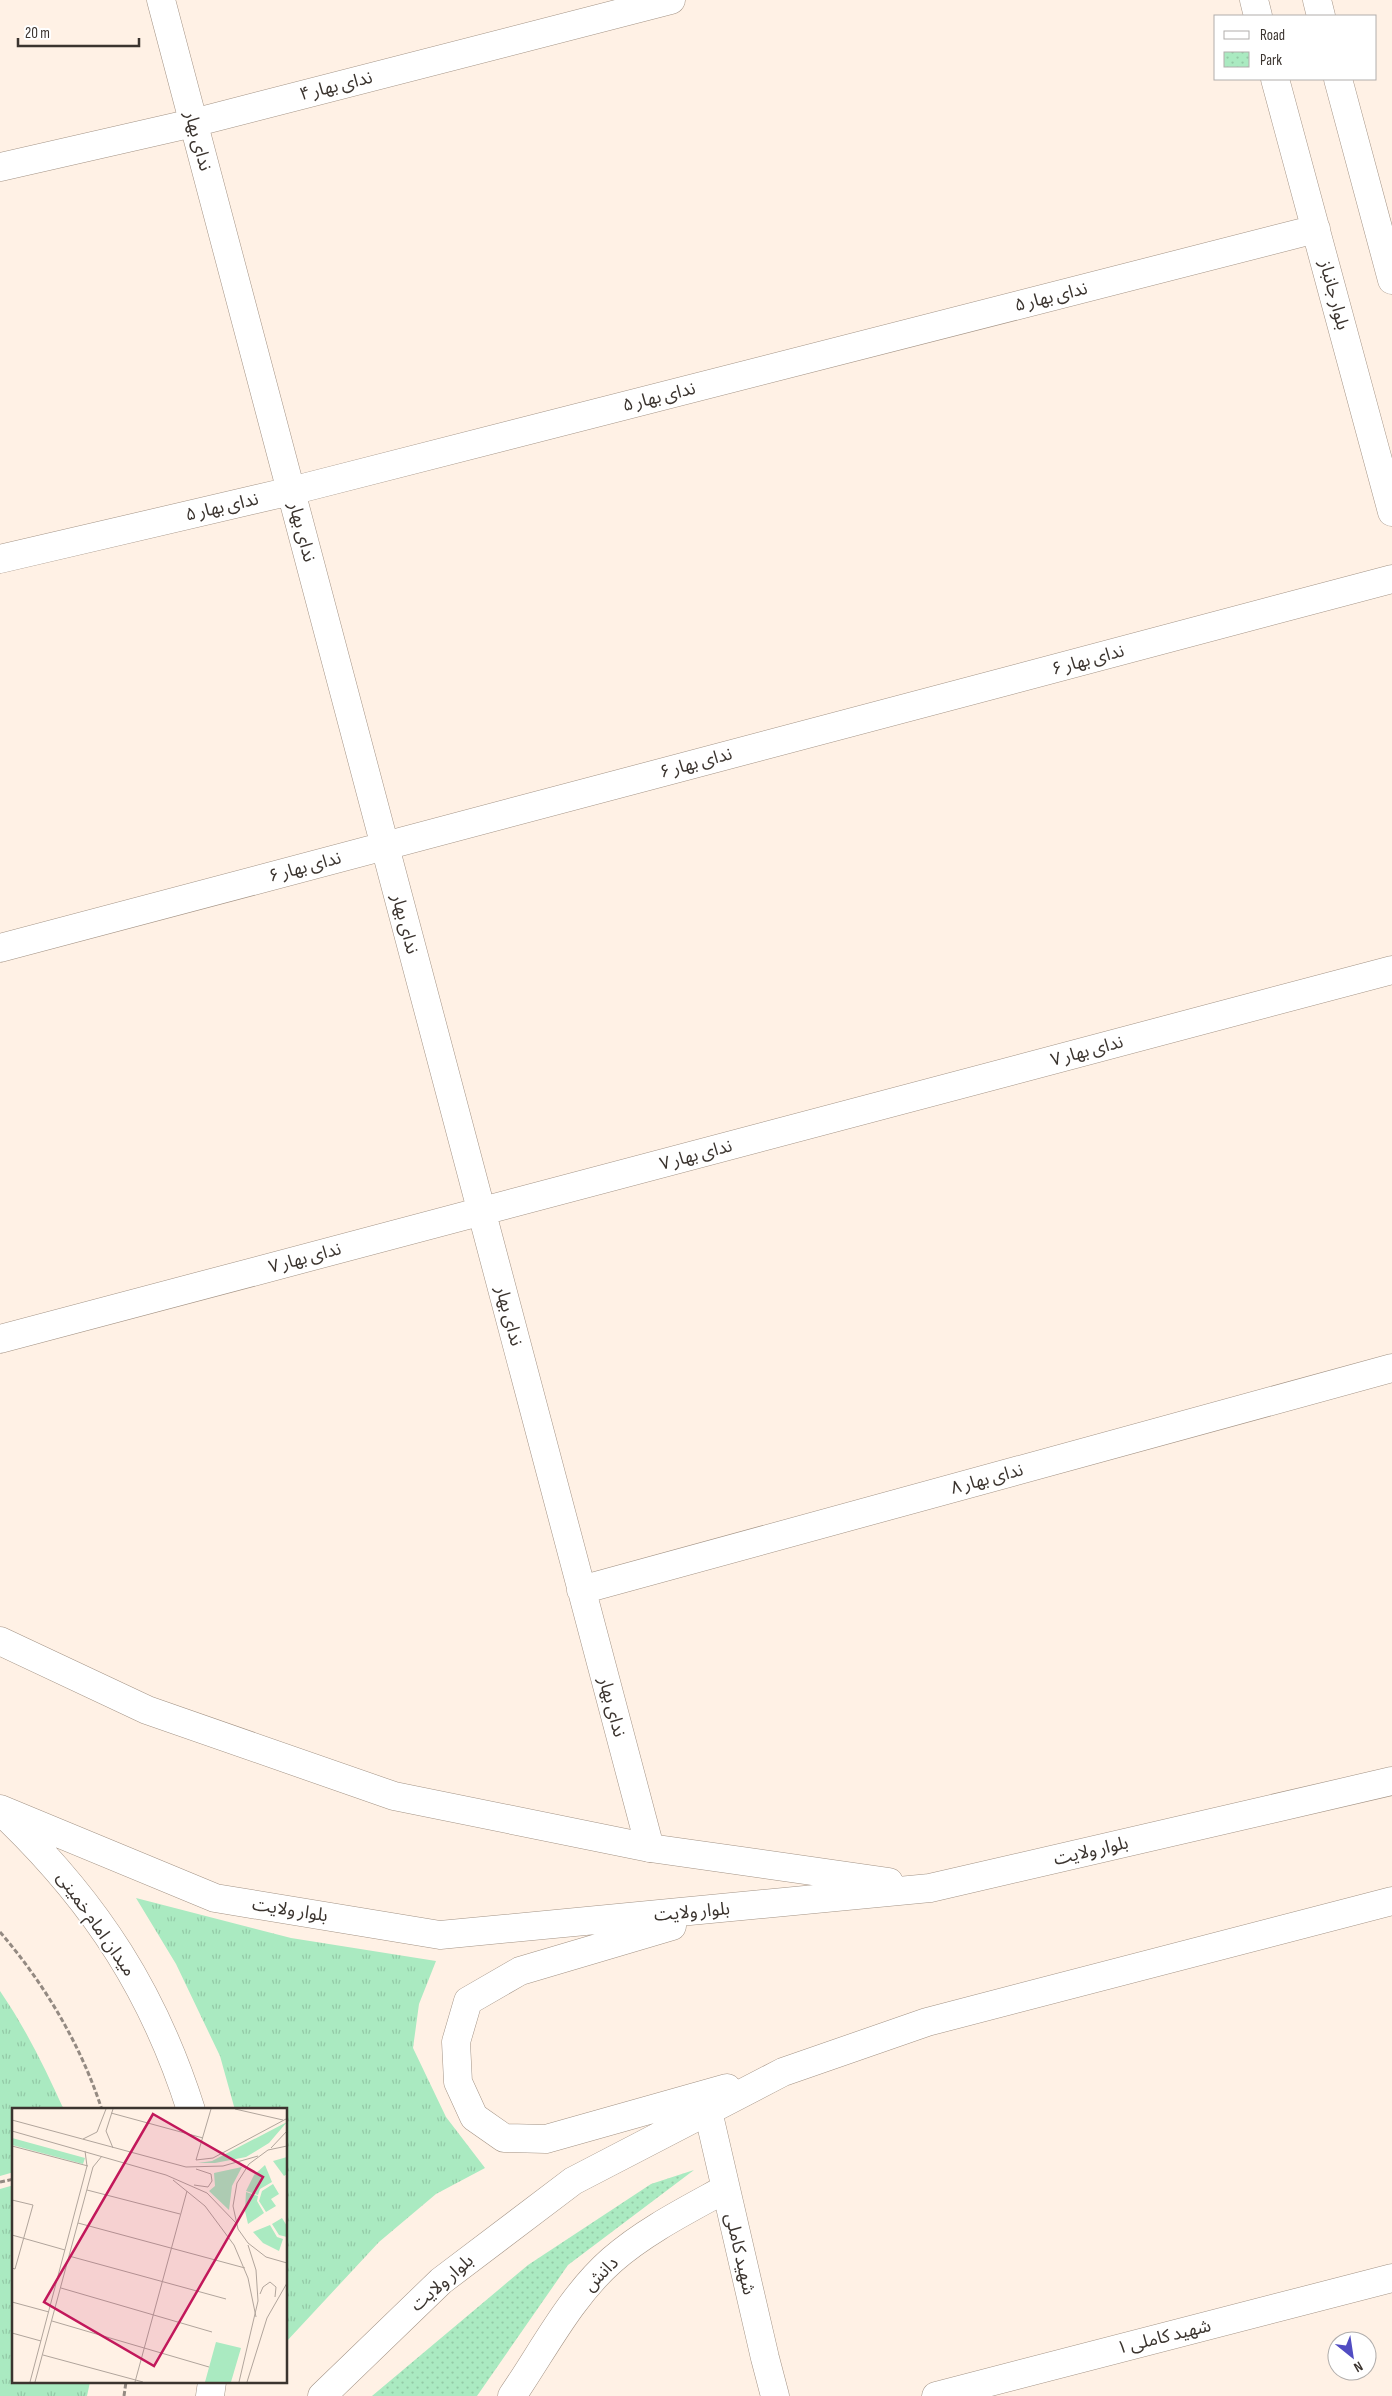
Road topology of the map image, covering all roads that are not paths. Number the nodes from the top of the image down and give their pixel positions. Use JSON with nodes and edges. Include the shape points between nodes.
{"nodes":[{"id":1,"x":161,"y":0,"type":"edge"},
{"id":2,"x":671,"y":0,"type":"edge"},
{"id":3,"x":1254,"y":0,"type":"edge"},
{"id":4,"x":1317,"y":0,"type":"edge"},
{"id":5,"x":1258,"y":15,"type":"edge"},
{"id":6,"x":1321,"y":15,"type":"edge"},
{"id":7,"x":1275,"y":80,"type":"edge"},
{"id":8,"x":1338,"y":80,"type":"edge"},
{"id":9,"x":193,"y":123,"type":"junction"},
{"id":10,"x":0,"y":167,"type":"edge"},
{"id":11,"x":1316,"y":229,"type":"junction"},
{"id":12,"x":1392,"y":280,"type":"edge"},
{"id":13,"x":291,"y":491,"type":"junction"},
{"id":14,"x":1392,"y":512,"type":"edge"},
{"id":15,"x":0,"y":560,"type":"edge"},
{"id":16,"x":1392,"y":579,"type":"edge"},
{"id":17,"x":385,"y":846,"type":"junction"},
{"id":18,"x":0,"y":948,"type":"edge"},
{"id":19,"x":1392,"y":970,"type":"edge"},
{"id":20,"x":481,"y":1212,"type":"junction"},
{"id":21,"x":0,"y":1339,"type":"edge"},
{"id":22,"x":1392,"y":1368,"type":"edge"},
{"id":23,"x":581,"y":1590,"type":"junction"},
{"id":24,"x":0,"y":1641,"type":"edge"},
{"id":25,"x":1392,"y":1782,"type":"edge"},
{"id":26,"x":0,"y":1810,"type":"edge"},
{"id":27,"x":650,"y":1848,"type":"junction"},
{"id":28,"x":930,"y":1888,"type":"junction"},
{"id":29,"x":1392,"y":1901,"type":"edge"},
{"id":30,"x":731,"y":1908,"type":"junction"},
{"id":31,"x":783,"y":2072,"type":"junction"},
{"id":32,"x":189,"y":2108,"type":"edge"},
{"id":33,"x":708,"y":2111,"type":"junction"},
{"id":34,"x":726,"y":2189,"type":"junction"},
{"id":35,"x":1392,"y":2278,"type":"edge"},
{"id":36,"x":322,"y":2396,"type":"edge"},
{"id":37,"x":512,"y":2396,"type":"edge"},
{"id":38,"x":775,"y":2396,"type":"edge"},
{"id":39,"x":936,"y":2396,"type":"edge"}],
"edges":[{"from":1,"to":9,"type":"street","name":"ندای بهار"},
{"from":2,"to":9,"type":"street","name":"ندای بهار ۴"},
{"from":3,"to":5,"type":"street"},
{"from":4,"to":6,"type":"street"},
{"from":7,"to":11,"type":"street","name":"بلوار جانباز"},
{"from":8,"to":12,"type":"street"},
{"from":9,"to":10,"type":"street","name":"ندای بهار ۴"},
{"from":9,"to":13,"type":"street","name":"ندای بهار"},
{"from":11,"to":13,"type":"street","name":"ندای بهار ۵"},
{"from":11,"to":14,"type":"street","name":"بلوار جانباز"},
{"from":13,"to":15,"type":"street","name":"ندای بهار ۵"},
{"from":13,"to":17,"type":"street","name":"ندای بهار"},
{"from":16,"to":17,"type":"street","name":"ندای بهار ۶"},
{"from":17,"to":18,"type":"street","name":"ندای بهار ۶"},
{"from":17,"to":20,"type":"street","name":"ندای بهار"},
{"from":19,"to":20,"type":"street","name":"ندای بهار ۷"},
{"from":20,"to":21,"type":"street","name":"ندای بهار ۷"},
{"from":20,"to":23,"type":"street","name":"ندای بهار"},
{"from":22,"to":23,"type":"street","name":"ندای بهار ۸"},
{"from":23,"to":27,"type":"street","name":"ندای بهار"},
{"from":24,"to":27,"type":"street","via":[[146,1710],[394,1796]]},
{"from":25,"to":28,"type":"street","name":"بلوار ولایت"},
{"from":26,"to":30,"type":"street","name":"بلوار ولایت","via":[[215,1898],[440,1935]]},
{"from":26,"to":32,"type":"street","name":"میدان امام خمینی","via":[[45,1854],[85,1902],[122,1955],[153,2011],[178,2070]]},
{"from":27,"to":28,"type":"street"},
{"from":28,"to":30,"type":"street","name":"بلوار ولایت"},
{"from":29,"to":31,"type":"street","name":"بلوار ولایت","via":[[927,2022]]},
{"from":30,"to":31,"type":"street","via":[[520,1971],[468,2001],[456,2042],[458,2082],[474,2117],[504,2138],[546,2139]]},
{"from":31,"to":33,"type":"street","name":"بلوار ولایت"},
{"from":33,"to":34,"type":"street","name":"شهید کاملی"},
{"from":33,"to":36,"type":"street","name":"بلوار ولایت","via":[[573,2181],[441,2281]]},
{"from":34,"to":37,"type":"street","name":"دانش","via":[[658,2227],[612,2260],[576,2301]]},
{"from":34,"to":38,"type":"street","name":"شهید کاملی"},
{"from":35,"to":39,"type":"street","name":"شهید کاملی ۱"}]}
